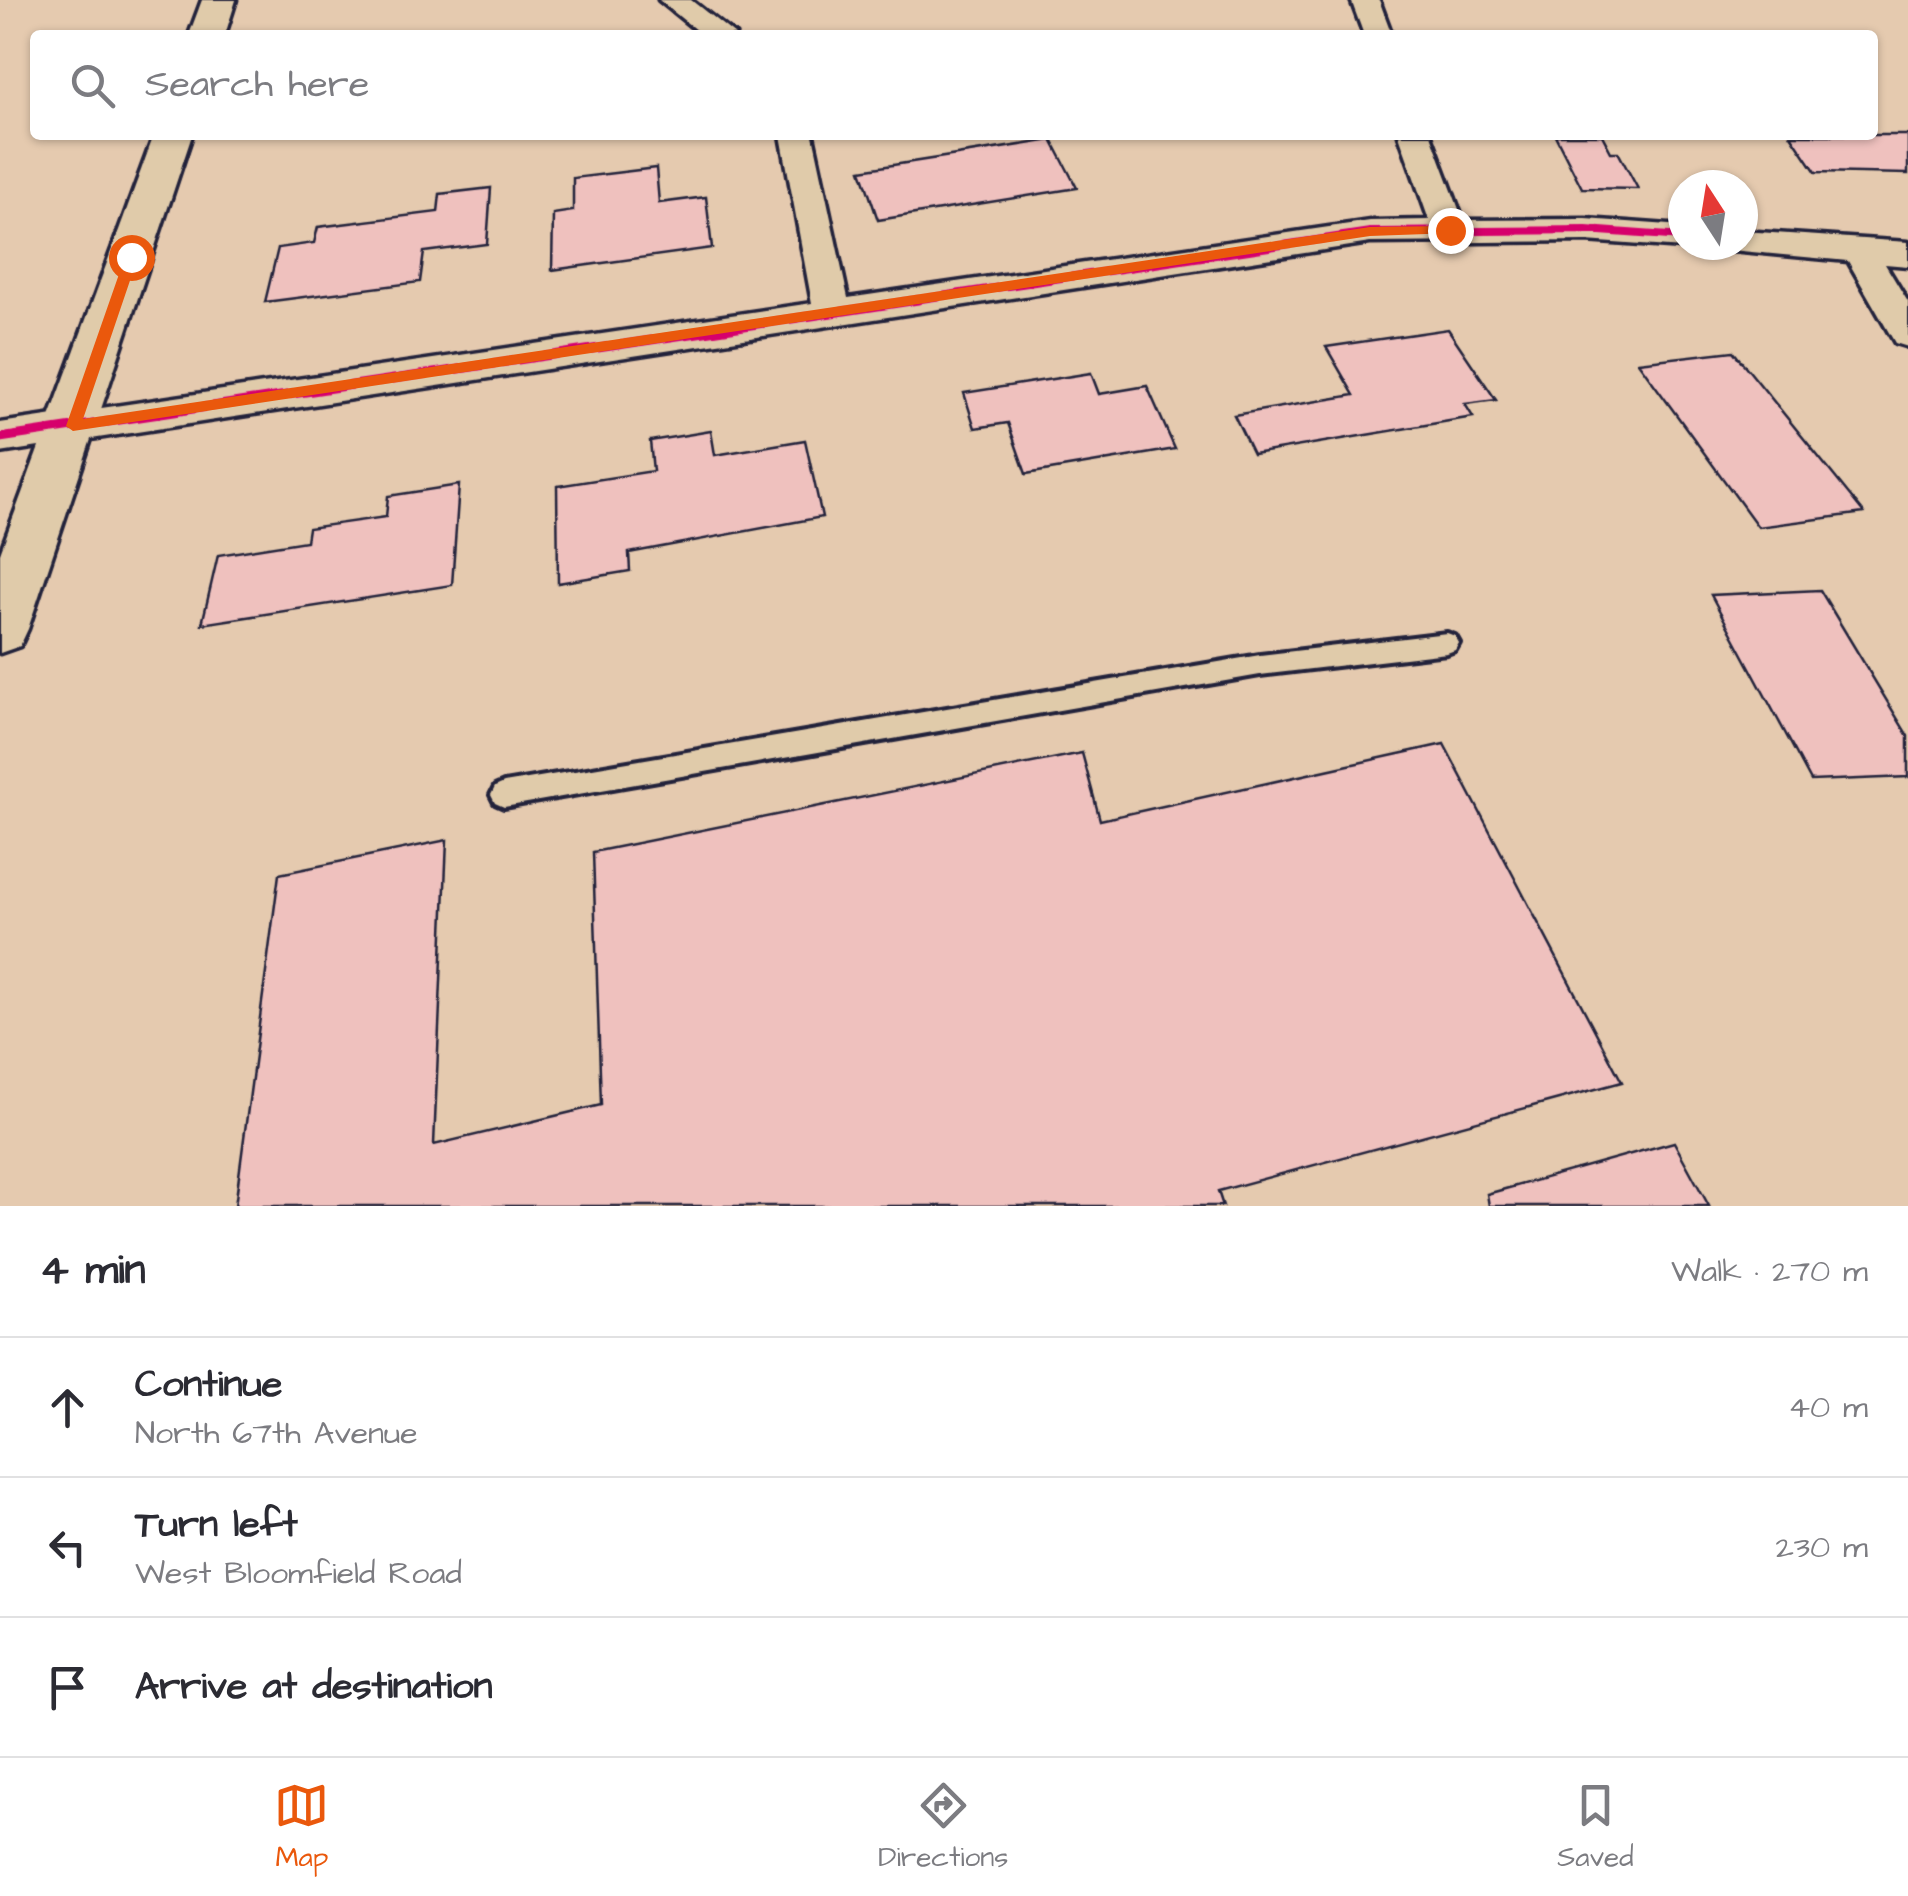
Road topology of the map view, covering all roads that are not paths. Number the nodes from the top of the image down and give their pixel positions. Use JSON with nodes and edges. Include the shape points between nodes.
{"nodes":[{"id":1,"x":219,"y":0,"type":"edge"},
{"id":2,"x":674,"y":0,"type":"edge"},
{"id":3,"x":1364,"y":0,"type":"edge"},
{"id":4,"x":209,"y":30,"type":"edge"},
{"id":5,"x":714,"y":30,"type":"edge"},
{"id":6,"x":1376,"y":30,"type":"edge"},
{"id":7,"x":171,"y":140,"type":"edge"},
{"id":8,"x":798,"y":140,"type":"edge"},
{"id":9,"x":1417,"y":140,"type":"edge"},
{"id":10,"x":1450,"y":230,"type":"junction"},
{"id":11,"x":1668,"y":236,"type":"edge"},
{"id":12,"x":1758,"y":243,"type":"edge"},
{"id":13,"x":1860,"y":250,"type":"junction"},
{"id":14,"x":1908,"y":254,"type":"edge"},
{"id":15,"x":832,"y":312,"type":"junction"},
{"id":16,"x":1908,"y":334,"type":"edge"},
{"id":17,"x":73,"y":426,"type":"junction"},
{"id":18,"x":0,"y":438,"type":"edge"},
{"id":19,"x":0,"y":629,"type":"edge"},
{"id":20,"x":1447,"y":643,"type":"dead end"},
{"id":21,"x":504,"y":795,"type":"dead end"}],
"edges":[{"from":1,"to":4,"type":"main road"},
{"from":2,"to":5,"type":"street"},
{"from":3,"to":6,"type":"street"},
{"from":7,"to":17,"type":"main road"},
{"from":8,"to":15,"type":"street"},
{"from":9,"to":10,"type":"street"},
{"from":10,"to":11,"type":"street"},
{"from":10,"to":15,"type":"street","via":[[1370,232]]},
{"from":12,"to":13,"type":"street"},
{"from":13,"to":14,"type":"street"},
{"from":13,"to":16,"type":"street"},
{"from":15,"to":17,"type":"street"},
{"from":17,"to":18,"type":"street"},
{"from":17,"to":19,"type":"main road"},
{"from":20,"to":21,"type":"lane","via":[[1260,665]]}]}
